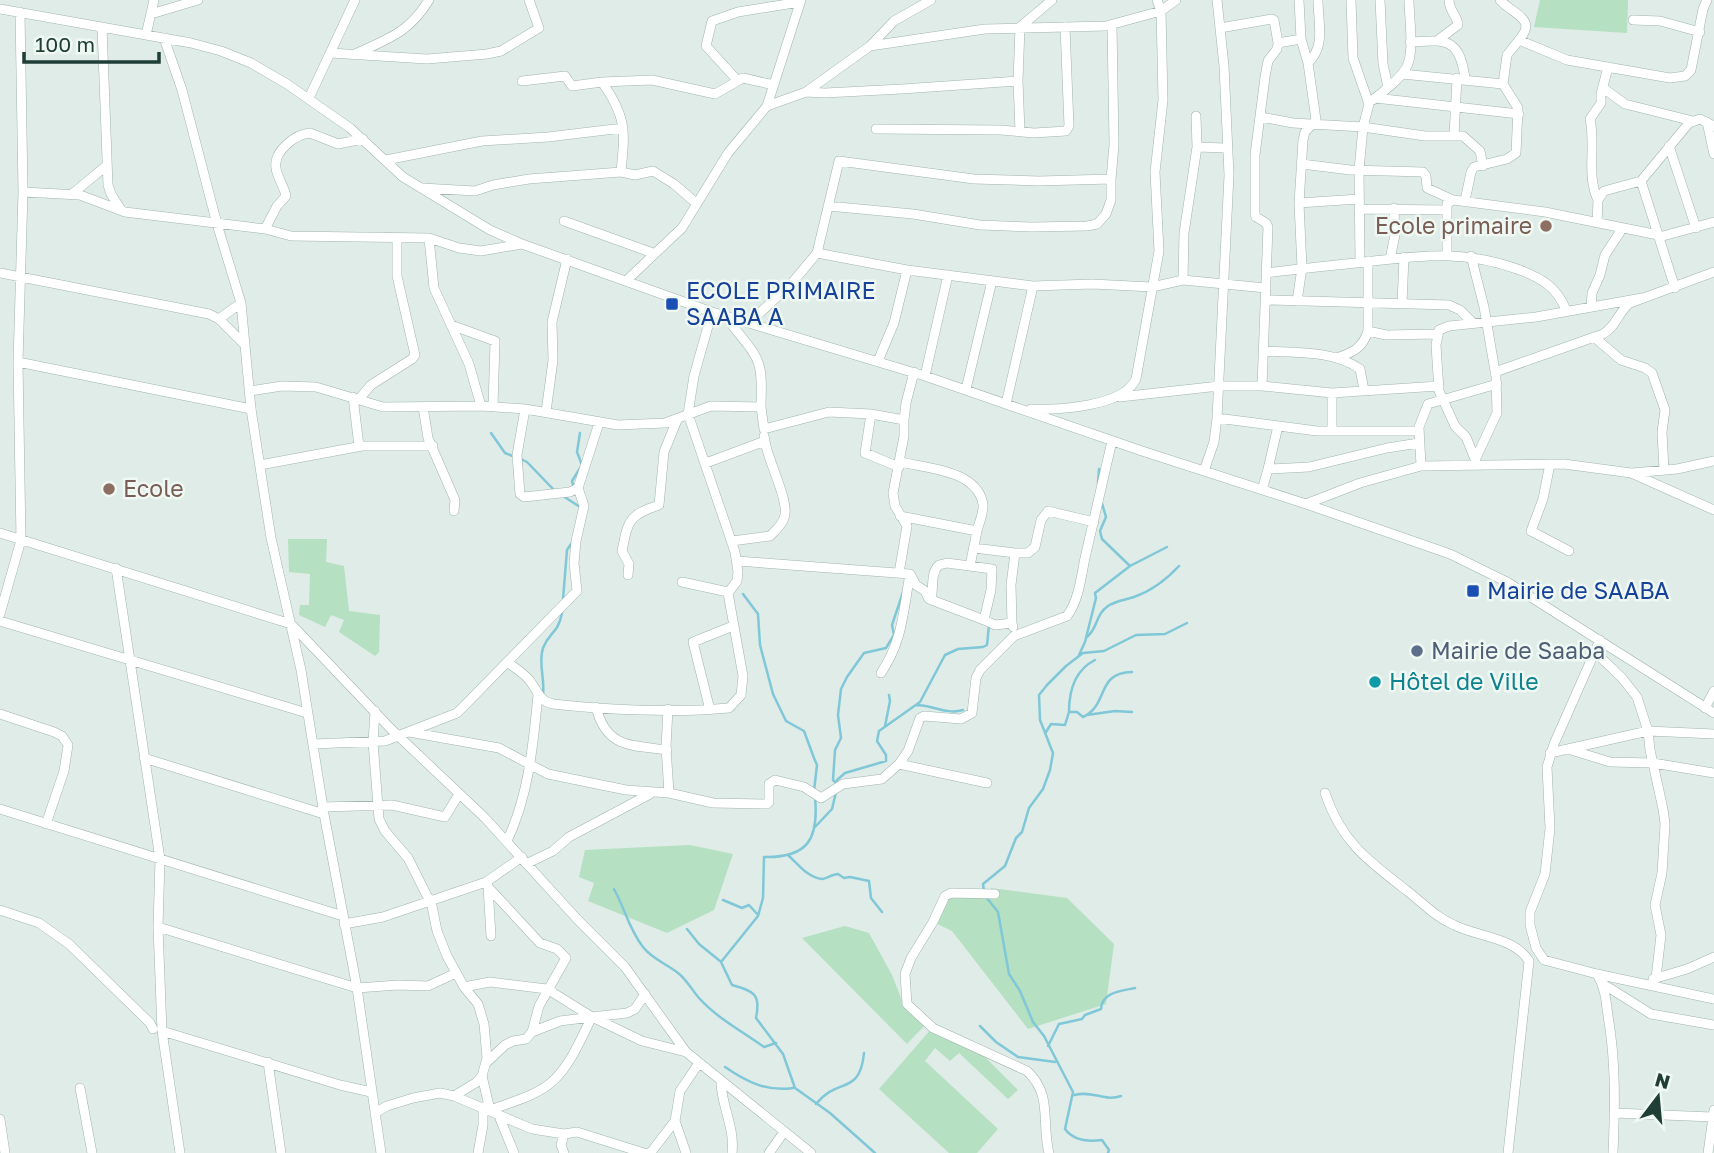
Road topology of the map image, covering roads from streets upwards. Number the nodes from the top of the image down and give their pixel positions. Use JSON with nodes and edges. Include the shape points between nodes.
{"nodes":[{"id":1,"x":154,"y":0,"type":"edge"},
{"id":2,"x":198,"y":0,"type":"edge"},
{"id":3,"x":355,"y":0,"type":"edge"},
{"id":4,"x":429,"y":0,"type":"edge"},
{"id":5,"x":529,"y":0,"type":"edge"},
{"id":6,"x":737,"y":0,"type":"edge"},
{"id":7,"x":931,"y":0,"type":"edge"},
{"id":8,"x":1052,"y":0,"type":"edge"},
{"id":9,"x":1157,"y":0,"type":"edge"},
{"id":10,"x":1176,"y":0,"type":"edge"},
{"id":11,"x":1217,"y":0,"type":"edge"},
{"id":12,"x":1299,"y":0,"type":"edge"},
{"id":13,"x":1318,"y":0,"type":"edge"},
{"id":14,"x":1351,"y":0,"type":"edge"},
{"id":15,"x":1380,"y":0,"type":"edge"},
{"id":16,"x":1409,"y":0,"type":"edge"},
{"id":17,"x":1449,"y":0,"type":"edge"},
{"id":18,"x":1500,"y":0,"type":"edge"},
{"id":19,"x":1707,"y":0,"type":"edge"},
{"id":20,"x":800,"y":1,"type":"edge"},
{"id":21,"x":0,"y":9,"type":"edge"},
{"id":22,"x":1161,"y":11,"type":"junction"},
{"id":23,"x":20,"y":12,"type":"junction"},
{"id":24,"x":738,"y":12,"type":"junction"},
{"id":25,"x":151,"y":14,"type":"junction"},
{"id":26,"x":1633,"y":20,"type":"dead end"},
{"id":27,"x":1112,"y":25,"type":"junction"},
{"id":28,"x":103,"y":27,"type":"junction"},
{"id":29,"x":1020,"y":27,"type":"junction"},
{"id":30,"x":1065,"y":27,"type":"junction"},
{"id":31,"x":1220,"y":28,"type":"junction"},
{"id":32,"x":1700,"y":32,"type":"junction"},
{"id":33,"x":146,"y":35,"type":"junction"},
{"id":34,"x":164,"y":38,"type":"junction"},
{"id":35,"x":1301,"y":39,"type":"junction"},
{"id":36,"x":1438,"y":40,"type":"junction"},
{"id":37,"x":1519,"y":40,"type":"junction"},
{"id":38,"x":1278,"y":43,"type":"junction"},
{"id":39,"x":1410,"y":43,"type":"junction"},
{"id":40,"x":870,"y":47,"type":"junction"},
{"id":41,"x":330,"y":53,"type":"junction"},
{"id":42,"x":352,"y":55,"type":"junction"},
{"id":43,"x":1308,"y":63,"type":"junction"},
{"id":44,"x":1608,"y":67,"type":"junction"},
{"id":45,"x":1402,"y":74,"type":"junction"},
{"id":46,"x":1461,"y":78,"type":"junction"},
{"id":47,"x":737,"y":80,"type":"junction"},
{"id":48,"x":522,"y":81,"type":"dead end"},
{"id":49,"x":1018,"y":81,"type":"junction"},
{"id":50,"x":602,"y":82,"type":"junction"},
{"id":51,"x":1503,"y":84,"type":"junction"},
{"id":52,"x":774,"y":85,"type":"junction"},
{"id":53,"x":1388,"y":87,"type":"junction"},
{"id":54,"x":1602,"y":88,"type":"junction"},
{"id":55,"x":806,"y":92,"type":"junction"},
{"id":56,"x":309,"y":98,"type":"junction"},
{"id":57,"x":1372,"y":101,"type":"junction"},
{"id":58,"x":767,"y":106,"type":"junction"},
{"id":59,"x":1454,"y":108,"type":"junction"},
{"id":60,"x":1519,"y":114,"type":"junction"},
{"id":61,"x":1196,"y":116,"type":"dead end"},
{"id":62,"x":1261,"y":117,"type":"junction"},
{"id":63,"x":1693,"y":121,"type":"junction"},
{"id":64,"x":1314,"y":124,"type":"junction"},
{"id":65,"x":1710,"y":124,"type":"edge"},
{"id":66,"x":1363,"y":127,"type":"junction"},
{"id":67,"x":624,"y":128,"type":"junction"},
{"id":68,"x":876,"y":129,"type":"dead end"},
{"id":69,"x":1020,"y":131,"type":"junction"},
{"id":70,"x":1454,"y":136,"type":"junction"},
{"id":71,"x":363,"y":139,"type":"junction"},
{"id":72,"x":1669,"y":146,"type":"junction"},
{"id":73,"x":1197,"y":147,"type":"junction"},
{"id":74,"x":1226,"y":148,"type":"junction"},
{"id":75,"x":1714,"y":154,"type":"edge"},
{"id":76,"x":386,"y":160,"type":"junction"},
{"id":77,"x":1302,"y":164,"type":"junction"},
{"id":78,"x":106,"y":166,"type":"junction"},
{"id":79,"x":1483,"y":166,"type":"junction"},
{"id":80,"x":1359,"y":170,"type":"junction"},
{"id":81,"x":621,"y":172,"type":"junction"},
{"id":82,"x":1111,"y":178,"type":"junction"},
{"id":83,"x":1641,"y":181,"type":"junction"},
{"id":84,"x":420,"y":188,"type":"junction"},
{"id":85,"x":23,"y":192,"type":"junction"},
{"id":86,"x":72,"y":194,"type":"junction"},
{"id":87,"x":1453,"y":200,"type":"junction"},
{"id":88,"x":1598,"y":200,"type":"junction"},
{"id":89,"x":1465,"y":201,"type":"junction"},
{"id":90,"x":695,"y":203,"type":"junction"},
{"id":91,"x":1300,"y":203,"type":"junction"},
{"id":92,"x":1359,"y":204,"type":"junction"},
{"id":93,"x":828,"y":206,"type":"junction"},
{"id":94,"x":1394,"y":208,"type":"junction"},
{"id":95,"x":121,"y":210,"type":"junction"},
{"id":96,"x":1447,"y":210,"type":"junction"},
{"id":97,"x":564,"y":221,"type":"dead end"},
{"id":98,"x":1714,"y":222,"type":"edge"},
{"id":99,"x":1597,"y":223,"type":"junction"},
{"id":100,"x":217,"y":225,"type":"junction"},
{"id":101,"x":1696,"y":228,"type":"junction"},
{"id":102,"x":265,"y":229,"type":"junction"},
{"id":103,"x":1622,"y":229,"type":"junction"},
{"id":104,"x":1657,"y":235,"type":"junction"},
{"id":105,"x":397,"y":238,"type":"junction"},
{"id":106,"x":429,"y":238,"type":"junction"},
{"id":107,"x":522,"y":244,"type":"junction"},
{"id":108,"x":653,"y":253,"type":"junction"},
{"id":109,"x":817,"y":253,"type":"junction"},
{"id":110,"x":1447,"y":254,"type":"junction"},
{"id":111,"x":1471,"y":256,"type":"junction"},
{"id":112,"x":1404,"y":257,"type":"junction"},
{"id":113,"x":567,"y":259,"type":"junction"},
{"id":114,"x":1390,"y":259,"type":"junction"},
{"id":115,"x":1364,"y":262,"type":"junction"},
{"id":116,"x":1302,"y":268,"type":"junction"},
{"id":117,"x":907,"y":270,"type":"junction"},
{"id":118,"x":1714,"y":272,"type":"edge"},
{"id":119,"x":0,"y":273,"type":"edge"},
{"id":120,"x":1266,"y":273,"type":"junction"},
{"id":121,"x":948,"y":275,"type":"junction"},
{"id":122,"x":20,"y":277,"type":"junction"},
{"id":123,"x":627,"y":280,"type":"junction"},
{"id":124,"x":1183,"y":280,"type":"junction"},
{"id":125,"x":992,"y":281,"type":"junction"},
{"id":126,"x":1225,"y":284,"type":"junction"},
{"id":127,"x":1033,"y":286,"type":"junction"},
{"id":128,"x":1152,"y":287,"type":"junction"},
{"id":129,"x":1266,"y":288,"type":"junction"},
{"id":130,"x":1675,"y":288,"type":"junction"},
{"id":131,"x":1642,"y":298,"type":"junction"},
{"id":132,"x":1266,"y":300,"type":"junction"},
{"id":133,"x":1297,"y":301,"type":"junction"},
{"id":134,"x":241,"y":303,"type":"junction"},
{"id":135,"x":1367,"y":304,"type":"junction"},
{"id":136,"x":1402,"y":304,"type":"junction"},
{"id":137,"x":1591,"y":307,"type":"junction"},
{"id":138,"x":1566,"y":310,"type":"junction"},
{"id":139,"x":712,"y":312,"type":"junction"},
{"id":140,"x":726,"y":316,"type":"junction"},
{"id":141,"x":219,"y":318,"type":"junction"},
{"id":142,"x":1486,"y":321,"type":"junction"},
{"id":143,"x":750,"y":322,"type":"junction"},
{"id":144,"x":1473,"y":323,"type":"junction"},
{"id":145,"x":451,"y":325,"type":"junction"},
{"id":146,"x":1368,"y":331,"type":"junction"},
{"id":147,"x":1437,"y":334,"type":"junction"},
{"id":148,"x":1594,"y":337,"type":"junction"},
{"id":149,"x":245,"y":345,"type":"junction"},
{"id":150,"x":1263,"y":351,"type":"junction"},
{"id":151,"x":1336,"y":358,"type":"junction"},
{"id":152,"x":878,"y":361,"type":"junction"},
{"id":153,"x":18,"y":362,"type":"junction"},
{"id":154,"x":915,"y":372,"type":"junction"},
{"id":155,"x":1495,"y":372,"type":"junction"},
{"id":156,"x":925,"y":376,"type":"junction"},
{"id":157,"x":1497,"y":384,"type":"junction"},
{"id":158,"x":1219,"y":386,"type":"junction"},
{"id":159,"x":1262,"y":386,"type":"junction"},
{"id":160,"x":1438,"y":386,"type":"junction"},
{"id":161,"x":966,"y":389,"type":"junction"},
{"id":162,"x":1364,"y":390,"type":"junction"},
{"id":163,"x":250,"y":391,"type":"junction"},
{"id":164,"x":1332,"y":393,"type":"junction"},
{"id":165,"x":356,"y":398,"type":"junction"},
{"id":166,"x":1115,"y":398,"type":"junction"},
{"id":167,"x":1442,"y":400,"type":"junction"},
{"id":168,"x":1006,"y":404,"type":"junction"},
{"id":169,"x":481,"y":406,"type":"junction"},
{"id":170,"x":423,"y":407,"type":"junction"},
{"id":171,"x":493,"y":407,"type":"junction"},
{"id":172,"x":761,"y":407,"type":"junction"},
{"id":173,"x":251,"y":409,"type":"junction"},
{"id":174,"x":525,"y":409,"type":"junction"},
{"id":175,"x":1022,"y":409,"type":"junction"},
{"id":176,"x":546,"y":412,"type":"junction"},
{"id":177,"x":688,"y":414,"type":"junction"},
{"id":178,"x":870,"y":414,"type":"junction"},
{"id":179,"x":1217,"y":418,"type":"junction"},
{"id":180,"x":677,"y":420,"type":"junction"},
{"id":181,"x":904,"y":420,"type":"junction"},
{"id":182,"x":599,"y":423,"type":"junction"},
{"id":183,"x":1278,"y":426,"type":"junction"},
{"id":184,"x":764,"y":429,"type":"junction"},
{"id":185,"x":1332,"y":431,"type":"junction"},
{"id":186,"x":1419,"y":431,"type":"junction"},
{"id":187,"x":765,"y":441,"type":"junction"},
{"id":188,"x":1112,"y":441,"type":"junction"},
{"id":189,"x":1419,"y":443,"type":"junction"},
{"id":190,"x":359,"y":446,"type":"junction"},
{"id":191,"x":433,"y":446,"type":"junction"},
{"id":192,"x":1714,"y":461,"type":"edge"},
{"id":193,"x":1474,"y":462,"type":"junction"},
{"id":194,"x":706,"y":463,"type":"junction"},
{"id":195,"x":1550,"y":464,"type":"junction"},
{"id":196,"x":260,"y":465,"type":"junction"},
{"id":197,"x":899,"y":465,"type":"junction"},
{"id":198,"x":1421,"y":466,"type":"junction"},
{"id":199,"x":1268,"y":469,"type":"junction"},
{"id":200,"x":1664,"y":470,"type":"junction"},
{"id":201,"x":1204,"y":471,"type":"junction"},
{"id":202,"x":1631,"y":473,"type":"junction"},
{"id":203,"x":578,"y":488,"type":"junction"},
{"id":204,"x":1262,"y":491,"type":"junction"},
{"id":205,"x":1306,"y":504,"type":"junction"},
{"id":206,"x":1714,"y":510,"type":"edge"},
{"id":207,"x":454,"y":511,"type":"dead end"},
{"id":208,"x":900,"y":516,"type":"junction"},
{"id":209,"x":1094,"y":522,"type":"junction"},
{"id":210,"x":977,"y":531,"type":"junction"},
{"id":211,"x":0,"y":533,"type":"edge"},
{"id":212,"x":21,"y":540,"type":"junction"},
{"id":213,"x":732,"y":541,"type":"junction"},
{"id":214,"x":974,"y":548,"type":"junction"},
{"id":215,"x":1569,"y":551,"type":"dead end"},
{"id":216,"x":1015,"y":553,"type":"junction"},
{"id":217,"x":737,"y":561,"type":"junction"},
{"id":218,"x":970,"y":566,"type":"junction"},
{"id":219,"x":116,"y":568,"type":"junction"},
{"id":220,"x":899,"y":573,"type":"junction"},
{"id":221,"x":911,"y":574,"type":"junction"},
{"id":222,"x":628,"y":575,"type":"dead end"},
{"id":223,"x":682,"y":582,"type":"dead end"},
{"id":224,"x":728,"y":592,"type":"junction"},
{"id":225,"x":931,"y":600,"type":"junction"},
{"id":226,"x":0,"y":614,"type":"edge"},
{"id":227,"x":984,"y":620,"type":"junction"},
{"id":228,"x":0,"y":621,"type":"edge"},
{"id":229,"x":1012,"y":623,"type":"junction"},
{"id":230,"x":291,"y":624,"type":"junction"},
{"id":231,"x":733,"y":626,"type":"junction"},
{"id":232,"x":1014,"y":636,"type":"junction"},
{"id":233,"x":1600,"y":640,"type":"junction"},
{"id":234,"x":1595,"y":652,"type":"junction"},
{"id":235,"x":128,"y":660,"type":"junction"},
{"id":236,"x":508,"y":662,"type":"junction"},
{"id":237,"x":881,"y":673,"type":"dead end"},
{"id":238,"x":1714,"y":691,"type":"edge"},
{"id":239,"x":538,"y":695,"type":"junction"},
{"id":240,"x":596,"y":707,"type":"junction"},
{"id":241,"x":668,"y":709,"type":"junction"},
{"id":242,"x":710,"y":710,"type":"junction"},
{"id":243,"x":1710,"y":710,"type":"edge"},
{"id":244,"x":375,"y":711,"type":"junction"},
{"id":245,"x":307,"y":713,"type":"junction"},
{"id":246,"x":0,"y":714,"type":"edge"},
{"id":247,"x":1648,"y":731,"type":"junction"},
{"id":248,"x":404,"y":734,"type":"junction"},
{"id":249,"x":1714,"y":734,"type":"edge"},
{"id":250,"x":373,"y":742,"type":"junction"},
{"id":251,"x":313,"y":744,"type":"junction"},
{"id":252,"x":667,"y":750,"type":"junction"},
{"id":253,"x":1570,"y":750,"type":"junction"},
{"id":254,"x":1550,"y":753,"type":"junction"},
{"id":255,"x":144,"y":758,"type":"junction"},
{"id":256,"x":1653,"y":763,"type":"junction"},
{"id":257,"x":899,"y":764,"type":"junction"},
{"id":258,"x":530,"y":766,"type":"junction"},
{"id":259,"x":1714,"y":772,"type":"edge"},
{"id":260,"x":987,"y":783,"type":"dead end"},
{"id":261,"x":459,"y":793,"type":"junction"},
{"id":262,"x":652,"y":793,"type":"junction"},
{"id":263,"x":669,"y":793,"type":"junction"},
{"id":264,"x":1325,"y":793,"type":"dead end"},
{"id":265,"x":378,"y":807,"type":"junction"},
{"id":266,"x":0,"y":809,"type":"edge"},
{"id":267,"x":324,"y":810,"type":"junction"},
{"id":268,"x":46,"y":824,"type":"junction"},
{"id":269,"x":507,"y":841,"type":"junction"},
{"id":270,"x":160,"y":859,"type":"junction"},
{"id":271,"x":525,"y":860,"type":"junction"},
{"id":272,"x":487,"y":885,"type":"junction"},
{"id":273,"x":995,"y":894,"type":"dead end"},
{"id":274,"x":428,"y":900,"type":"junction"},
{"id":275,"x":0,"y":910,"type":"edge"},
{"id":276,"x":344,"y":920,"type":"junction"},
{"id":277,"x":158,"y":927,"type":"junction"},
{"id":278,"x":491,"y":936,"type":"dead end"},
{"id":279,"x":1714,"y":957,"type":"edge"},
{"id":280,"x":456,"y":973,"type":"junction"},
{"id":281,"x":1597,"y":974,"type":"junction"},
{"id":282,"x":1656,"y":978,"type":"junction"},
{"id":283,"x":1640,"y":983,"type":"junction"},
{"id":284,"x":1603,"y":985,"type":"junction"},
{"id":285,"x":464,"y":987,"type":"junction"},
{"id":286,"x":357,"y":988,"type":"junction"},
{"id":287,"x":547,"y":989,"type":"junction"},
{"id":288,"x":645,"y":994,"type":"junction"},
{"id":289,"x":1714,"y":999,"type":"edge"},
{"id":290,"x":593,"y":1017,"type":"junction"},
{"id":291,"x":1714,"y":1025,"type":"edge"},
{"id":292,"x":157,"y":1030,"type":"junction"},
{"id":293,"x":532,"y":1032,"type":"junction"},
{"id":294,"x":686,"y":1052,"type":"junction"},
{"id":295,"x":268,"y":1062,"type":"junction"},
{"id":296,"x":699,"y":1063,"type":"junction"},
{"id":297,"x":486,"y":1064,"type":"junction"},
{"id":298,"x":482,"y":1076,"type":"junction"},
{"id":299,"x":721,"y":1083,"type":"junction"},
{"id":300,"x":80,"y":1088,"type":"dead end"},
{"id":301,"x":371,"y":1092,"type":"junction"},
{"id":302,"x":454,"y":1096,"type":"junction"},
{"id":303,"x":486,"y":1109,"type":"junction"},
{"id":304,"x":374,"y":1113,"type":"junction"},
{"id":305,"x":1615,"y":1113,"type":"junction"},
{"id":306,"x":1713,"y":1113,"type":"edge"},
{"id":307,"x":499,"y":1116,"type":"junction"},
{"id":308,"x":0,"y":1119,"type":"edge"},
{"id":309,"x":675,"y":1121,"type":"junction"},
{"id":310,"x":785,"y":1132,"type":"junction"},
{"id":311,"x":564,"y":1134,"type":"junction"},
{"id":312,"x":3,"y":1152,"type":"edge"},
{"id":313,"x":92,"y":1153,"type":"edge"},
{"id":314,"x":180,"y":1153,"type":"edge"},
{"id":315,"x":281,"y":1153,"type":"edge"},
{"id":316,"x":382,"y":1153,"type":"edge"},
{"id":317,"x":478,"y":1153,"type":"edge"},
{"id":318,"x":514,"y":1153,"type":"edge"},
{"id":319,"x":564,"y":1153,"type":"edge"},
{"id":320,"x":646,"y":1153,"type":"edge"},
{"id":321,"x":687,"y":1153,"type":"edge"},
{"id":322,"x":732,"y":1153,"type":"edge"},
{"id":323,"x":769,"y":1153,"type":"edge"},
{"id":324,"x":811,"y":1153,"type":"edge"},
{"id":325,"x":1049,"y":1153,"type":"edge"},
{"id":326,"x":1508,"y":1153,"type":"edge"},
{"id":327,"x":1613,"y":1153,"type":"edge"},
{"id":328,"x":1708,"y":1153,"type":"edge"}],
"edges":[{"from":1,"to":25,"type":"street"},
{"from":2,"to":25,"type":"street"},
{"from":3,"to":41,"type":"street"},
{"from":4,"to":42,"type":"street","via":[[399,33]]},
{"from":5,"to":42,"type":"street","via":[[539,28],[496,52],[438,58]]},
{"from":6,"to":24,"type":"street"},
{"from":7,"to":40,"type":"street","via":[[894,21]]},
{"from":8,"to":29,"type":"street"},
{"from":9,"to":22,"type":"street"},
{"from":10,"to":22,"type":"street"},
{"from":11,"to":31,"type":"street"},
{"from":12,"to":35,"type":"street"},
{"from":13,"to":43,"type":"street","via":[[1320,48]]},
{"from":14,"to":57,"type":"street","via":[[1353,58]]},
{"from":15,"to":53,"type":"street"},
{"from":16,"to":39,"type":"street"},
{"from":17,"to":36,"type":"street","via":[[1458,25]]},
{"from":18,"to":37,"type":"street","via":[[1527,24]]},
{"from":19,"to":32,"type":"street"},
{"from":20,"to":24,"type":"street"},
{"from":20,"to":52,"type":"street"},
{"from":21,"to":23,"type":"street"},
{"from":22,"to":27,"type":"street"},
{"from":22,"to":128,"type":"street","via":[[1163,100],[1155,172],[1159,251]]},
{"from":23,"to":28,"type":"street"},
{"from":23,"to":85,"type":"street"},
{"from":24,"to":47,"type":"street","via":[[712,21],[705,44]]},
{"from":25,"to":33,"type":"street"},
{"from":26,"to":32,"type":"street","via":[[1660,21]]},
{"from":27,"to":30,"type":"street"},
{"from":27,"to":82,"type":"street"},
{"from":28,"to":33,"type":"street"},
{"from":28,"to":78,"type":"street"},
{"from":29,"to":30,"type":"street"},
{"from":29,"to":40,"type":"street"},
{"from":29,"to":49,"type":"street"},
{"from":30,"to":69,"type":"street","via":[[1068,129]]},
{"from":31,"to":38,"type":"street","via":[[1272,19]]},
{"from":31,"to":74,"type":"street"},
{"from":32,"to":44,"type":"street","via":[[1691,70],[1685,76],[1665,78]]},
{"from":33,"to":34,"type":"street"},
{"from":34,"to":56,"type":"street","via":[[241,59]]},
{"from":34,"to":100,"type":"street"},
{"from":35,"to":38,"type":"street"},
{"from":35,"to":43,"type":"street"},
{"from":36,"to":39,"type":"street"},
{"from":36,"to":46,"type":"street","via":[[1449,43],[1458,54]]},
{"from":37,"to":44,"type":"street","via":[[1557,57]]},
{"from":37,"to":51,"type":"street","via":[[1507,55]]},
{"from":38,"to":62,"type":"street","via":[[1267,63]]},
{"from":39,"to":45,"type":"street","via":[[1409,61]]},
{"from":40,"to":55,"type":"street"},
{"from":41,"to":42,"type":"street"},
{"from":41,"to":56,"type":"street"},
{"from":43,"to":64,"type":"street"},
{"from":44,"to":54,"type":"street"},
{"from":45,"to":46,"type":"street"},
{"from":45,"to":53,"type":"street"},
{"from":46,"to":51,"type":"street"},
{"from":46,"to":59,"type":"street"},
{"from":47,"to":50,"type":"street","via":[[715,94],[652,80]]},
{"from":47,"to":52,"type":"street"},
{"from":48,"to":50,"type":"street","via":[[565,76],[572,86]]},
{"from":49,"to":55,"type":"street"},
{"from":49,"to":69,"type":"street"},
{"from":50,"to":67,"type":"street","via":[[617,104]]},
{"from":51,"to":60,"type":"street"},
{"from":52,"to":58,"type":"street"},
{"from":53,"to":57,"type":"street"},
{"from":54,"to":63,"type":"street","via":[[1625,104]]},
{"from":54,"to":88,"type":"street","via":[[1601,103],[1590,119],[1593,185]]},
{"from":55,"to":58,"type":"street"},
{"from":56,"to":71,"type":"street"},
{"from":57,"to":59,"type":"street"},
{"from":57,"to":66,"type":"street"},
{"from":58,"to":90,"type":"street"},
{"from":59,"to":60,"type":"street"},
{"from":59,"to":70,"type":"street"},
{"from":60,"to":79,"type":"street","via":[[1514,157]]},
{"from":61,"to":73,"type":"street"},
{"from":62,"to":64,"type":"street"},
{"from":62,"to":120,"type":"street","via":[[1254,194],[1256,217],[1268,224]]},
{"from":63,"to":65,"type":"street"},
{"from":63,"to":72,"type":"street"},
{"from":64,"to":66,"type":"street"},
{"from":64,"to":77,"type":"street","via":[[1304,135]]},
{"from":65,"to":75,"type":"street"},
{"from":66,"to":70,"type":"street"},
{"from":66,"to":80,"type":"street"},
{"from":67,"to":76,"type":"street","via":[[474,142]]},
{"from":67,"to":81,"type":"street"},
{"from":68,"to":69,"type":"street"},
{"from":70,"to":79,"type":"street","via":[[1465,137],[1478,148]]},
{"from":71,"to":76,"type":"street"},
{"from":71,"to":102,"type":"street","via":[[338,144],[310,133],[295,138],[277,160],[286,196]]},
{"from":72,"to":83,"type":"street"},
{"from":72,"to":101,"type":"street"},
{"from":73,"to":74,"type":"street"},
{"from":73,"to":124,"type":"street","via":[[1184,233]]},
{"from":74,"to":126,"type":"street"},
{"from":76,"to":84,"type":"street"},
{"from":77,"to":80,"type":"street"},
{"from":77,"to":91,"type":"street"},
{"from":78,"to":86,"type":"street"},
{"from":78,"to":95,"type":"street","via":[[109,190]]},
{"from":79,"to":89,"type":"street","via":[[1471,172]]},
{"from":80,"to":87,"type":"street","via":[[1423,172],[1427,188]]},
{"from":80,"to":92,"type":"street"},
{"from":81,"to":84,"type":"street","via":[[529,179],[475,191]]},
{"from":81,"to":90,"type":"street","via":[[657,173]]},
{"from":82,"to":93,"type":"street","via":[[974,178],[839,161]]},
{"from":82,"to":93,"type":"street","via":[[1106,214],[1097,224],[1087,226],[981,225]]},
{"from":83,"to":88,"type":"street","via":[[1607,188]]},
{"from":83,"to":104,"type":"street"},
{"from":84,"to":107,"type":"street"},
{"from":85,"to":86,"type":"street"},
{"from":85,"to":122,"type":"street"},
{"from":86,"to":95,"type":"street"},
{"from":87,"to":89,"type":"street"},
{"from":87,"to":96,"type":"street"},
{"from":88,"to":99,"type":"street"},
{"from":89,"to":99,"type":"street"},
{"from":90,"to":108,"type":"street","via":[[682,228]]},
{"from":91,"to":92,"type":"street"},
{"from":91,"to":116,"type":"street"},
{"from":92,"to":94,"type":"street"},
{"from":92,"to":115,"type":"street"},
{"from":93,"to":109,"type":"street"},
{"from":94,"to":96,"type":"street"},
{"from":94,"to":114,"type":"street"},
{"from":95,"to":100,"type":"street"},
{"from":96,"to":110,"type":"street"},
{"from":97,"to":108,"type":"street"},
{"from":98,"to":101,"type":"street"},
{"from":99,"to":103,"type":"street"},
{"from":100,"to":102,"type":"street"},
{"from":100,"to":134,"type":"street"},
{"from":101,"to":104,"type":"street"},
{"from":102,"to":105,"type":"street","via":[[291,236]]},
{"from":103,"to":104,"type":"street"},
{"from":103,"to":137,"type":"street","via":[[1605,255]]},
{"from":104,"to":130,"type":"street"},
{"from":105,"to":106,"type":"street"},
{"from":105,"to":165,"type":"street","via":[[401,300],[415,355]]},
{"from":106,"to":107,"type":"street","via":[[481,251]]},
{"from":106,"to":145,"type":"street","via":[[434,288]]},
{"from":107,"to":113,"type":"street"},
{"from":108,"to":123,"type":"street"},
{"from":109,"to":117,"type":"street"},
{"from":109,"to":143,"type":"street"},
{"from":110,"to":111,"type":"street"},
{"from":110,"to":112,"type":"street"},
{"from":111,"to":138,"type":"street","via":[[1539,278],[1551,286]]},
{"from":111,"to":142,"type":"street"},
{"from":112,"to":114,"type":"street"},
{"from":112,"to":136,"type":"street"},
{"from":113,"to":123,"type":"street"},
{"from":113,"to":176,"type":"street","via":[[552,322],[553,360]]},
{"from":114,"to":115,"type":"street"},
{"from":115,"to":116,"type":"street"},
{"from":115,"to":135,"type":"street"},
{"from":116,"to":120,"type":"street"},
{"from":116,"to":133,"type":"street"},
{"from":117,"to":121,"type":"street"},
{"from":117,"to":152,"type":"street","via":[[894,323]]},
{"from":118,"to":130,"type":"street"},
{"from":119,"to":122,"type":"street"},
{"from":120,"to":129,"type":"street"},
{"from":121,"to":125,"type":"street"},
{"from":121,"to":156,"type":"street"},
{"from":122,"to":141,"type":"street"},
{"from":122,"to":153,"type":"street"},
{"from":123,"to":139,"type":"street"},
{"from":124,"to":126,"type":"street"},
{"from":124,"to":128,"type":"street"},
{"from":125,"to":127,"type":"street"},
{"from":125,"to":161,"type":"street"},
{"from":126,"to":129,"type":"street"},
{"from":126,"to":158,"type":"street"},
{"from":127,"to":128,"type":"street"},
{"from":127,"to":168,"type":"street"},
{"from":128,"to":166,"type":"street","via":[[1136,379]]},
{"from":129,"to":132,"type":"street"},
{"from":130,"to":131,"type":"street"},
{"from":131,"to":137,"type":"street"},
{"from":131,"to":148,"type":"street","via":[[1626,307],[1613,327]]},
{"from":132,"to":133,"type":"street"},
{"from":132,"to":150,"type":"street"},
{"from":133,"to":135,"type":"street"},
{"from":134,"to":141,"type":"street"},
{"from":134,"to":149,"type":"street"},
{"from":135,"to":136,"type":"street"},
{"from":135,"to":146,"type":"street"},
{"from":136,"to":144,"type":"street","via":[[1455,307]]},
{"from":137,"to":138,"type":"street"},
{"from":138,"to":142,"type":"street"},
{"from":139,"to":140,"type":"street"},
{"from":139,"to":177,"type":"street"},
{"from":140,"to":143,"type":"street"},
{"from":140,"to":172,"type":"street","via":[[758,362]]},
{"from":141,"to":149,"type":"street"},
{"from":142,"to":144,"type":"street"},
{"from":142,"to":155,"type":"street"},
{"from":143,"to":152,"type":"street"},
{"from":144,"to":147,"type":"street","via":[[1444,327]]},
{"from":145,"to":169,"type":"street"},
{"from":145,"to":171,"type":"street","via":[[495,341]]},
{"from":146,"to":147,"type":"street"},
{"from":146,"to":151,"type":"street","via":[[1357,350]]},
{"from":147,"to":160,"type":"street"},
{"from":148,"to":155,"type":"street"},
{"from":148,"to":200,"type":"street","via":[[1618,358],[1652,373],[1665,410]]},
{"from":149,"to":163,"type":"street"},
{"from":150,"to":151,"type":"street"},
{"from":150,"to":159,"type":"street"},
{"from":151,"to":162,"type":"street","via":[[1360,369]]},
{"from":152,"to":154,"type":"street"},
{"from":153,"to":173,"type":"street"},
{"from":153,"to":212,"type":"street"},
{"from":154,"to":156,"type":"street"},
{"from":154,"to":181,"type":"street"},
{"from":155,"to":157,"type":"street"},
{"from":156,"to":161,"type":"street"},
{"from":157,"to":167,"type":"street"},
{"from":157,"to":193,"type":"street","via":[[1497,413]]},
{"from":158,"to":159,"type":"street"},
{"from":158,"to":166,"type":"street"},
{"from":158,"to":179,"type":"street"},
{"from":159,"to":164,"type":"street"},
{"from":160,"to":162,"type":"street"},
{"from":160,"to":167,"type":"street"},
{"from":161,"to":168,"type":"street"},
{"from":162,"to":164,"type":"street"},
{"from":163,"to":165,"type":"street","via":[[316,387]]},
{"from":163,"to":173,"type":"street"},
{"from":164,"to":185,"type":"street"},
{"from":165,"to":170,"type":"street","via":[[383,407]]},
{"from":165,"to":190,"type":"street"},
{"from":166,"to":175,"type":"street","via":[[1054,410]]},
{"from":167,"to":186,"type":"street","via":[[1426,407]]},
{"from":167,"to":193,"type":"street","via":[[1466,437]]},
{"from":168,"to":175,"type":"street"},
{"from":169,"to":170,"type":"street"},
{"from":169,"to":171,"type":"street"},
{"from":170,"to":191,"type":"street"},
{"from":171,"to":174,"type":"street"},
{"from":172,"to":177,"type":"street","via":[[711,406]]},
{"from":172,"to":184,"type":"street"},
{"from":173,"to":196,"type":"street"},
{"from":174,"to":176,"type":"street"},
{"from":174,"to":203,"type":"street","via":[[517,455],[520,494],[530,498]]},
{"from":175,"to":188,"type":"street"},
{"from":176,"to":182,"type":"street"},
{"from":177,"to":180,"type":"street"},
{"from":177,"to":194,"type":"street"},
{"from":178,"to":181,"type":"street"},
{"from":178,"to":184,"type":"street","via":[[829,412]]},
{"from":178,"to":197,"type":"street","via":[[865,453]]},
{"from":179,"to":183,"type":"street"},
{"from":179,"to":201,"type":"street"},
{"from":180,"to":182,"type":"street"},
{"from":180,"to":222,"type":"street","via":[[664,452],[659,505],[628,522],[622,551],[629,564]]},
{"from":181,"to":197,"type":"street"},
{"from":182,"to":203,"type":"street"},
{"from":183,"to":185,"type":"street"},
{"from":183,"to":199,"type":"street"},
{"from":184,"to":187,"type":"street"},
{"from":185,"to":186,"type":"street"},
{"from":186,"to":189,"type":"street"},
{"from":187,"to":194,"type":"street"},
{"from":187,"to":213,"type":"street","via":[[786,513],[770,536]]},
{"from":188,"to":201,"type":"street"},
{"from":188,"to":209,"type":"street"},
{"from":189,"to":198,"type":"street"},
{"from":189,"to":199,"type":"street","via":[[1309,467]]},
{"from":190,"to":191,"type":"street"},
{"from":190,"to":196,"type":"street"},
{"from":191,"to":207,"type":"street","via":[[455,500]]},
{"from":192,"to":200,"type":"street"},
{"from":193,"to":195,"type":"street"},
{"from":193,"to":198,"type":"street"},
{"from":194,"to":213,"type":"street"},
{"from":195,"to":202,"type":"street"},
{"from":195,"to":215,"type":"street","via":[[1531,531]]},
{"from":196,"to":230,"type":"street"},
{"from":197,"to":208,"type":"street","via":[[893,493]]},
{"from":197,"to":210,"type":"street","via":[[970,482],[983,505]]},
{"from":198,"to":205,"type":"street"},
{"from":199,"to":204,"type":"street"},
{"from":200,"to":202,"type":"street"},
{"from":201,"to":204,"type":"street"},
{"from":202,"to":206,"type":"street"},
{"from":203,"to":236,"type":"street","via":[[584,506],[574,563],[577,591]]},
{"from":204,"to":205,"type":"street"},
{"from":205,"to":233,"type":"street","via":[[1472,563]]},
{"from":208,"to":210,"type":"street"},
{"from":208,"to":220,"type":"street","via":[[907,526]]},
{"from":209,"to":216,"type":"street","via":[[1048,511],[1041,520],[1035,547],[1028,553]]},
{"from":209,"to":232,"type":"street","via":[[1069,614]]},
{"from":210,"to":214,"type":"street"},
{"from":211,"to":212,"type":"street"},
{"from":212,"to":219,"type":"street"},
{"from":212,"to":226,"type":"street"},
{"from":213,"to":217,"type":"street"},
{"from":214,"to":216,"type":"street"},
{"from":214,"to":218,"type":"street"},
{"from":216,"to":229,"type":"street"},
{"from":217,"to":220,"type":"street"},
{"from":217,"to":224,"type":"street","via":[[737,581]]},
{"from":218,"to":225,"type":"street","via":[[939,565],[934,571]]},
{"from":218,"to":227,"type":"street","via":[[992,569]]},
{"from":219,"to":230,"type":"street"},
{"from":219,"to":235,"type":"street"},
{"from":220,"to":221,"type":"street"},
{"from":221,"to":225,"type":"street"},
{"from":221,"to":237,"type":"street","via":[[898,640]]},
{"from":223,"to":224,"type":"street"},
{"from":224,"to":231,"type":"street"},
{"from":225,"to":227,"type":"street"},
{"from":227,"to":229,"type":"street","via":[[995,625]]},
{"from":228,"to":235,"type":"street"},
{"from":229,"to":232,"type":"street"},
{"from":230,"to":244,"type":"street"},
{"from":230,"to":245,"type":"street"},
{"from":231,"to":242,"type":"street","via":[[743,666],[741,695],[729,708]]},
{"from":231,"to":242,"type":"street","via":[[693,642]]},
{"from":232,"to":257,"type":"street","via":[[980,670],[972,713],[961,719],[920,718]]},
{"from":233,"to":234,"type":"street"},
{"from":233,"to":243,"type":"street"},
{"from":234,"to":247,"type":"street","via":[[1637,697]]},
{"from":234,"to":254,"type":"street"},
{"from":235,"to":245,"type":"street"},
{"from":235,"to":255,"type":"street"},
{"from":236,"to":239,"type":"street"},
{"from":236,"to":248,"type":"street","via":[[457,713]]},
{"from":238,"to":243,"type":"street"},
{"from":239,"to":240,"type":"street","via":[[553,704]]},
{"from":239,"to":258,"type":"street"},
{"from":240,"to":241,"type":"street"},
{"from":240,"to":252,"type":"street","via":[[614,740]]},
{"from":241,"to":242,"type":"street"},
{"from":241,"to":252,"type":"street"},
{"from":244,"to":248,"type":"street"},
{"from":244,"to":250,"type":"street"},
{"from":245,"to":251,"type":"street"},
{"from":246,"to":268,"type":"street","via":[[54,732],[68,745]]},
{"from":247,"to":249,"type":"street"},
{"from":247,"to":253,"type":"street"},
{"from":247,"to":256,"type":"street"},
{"from":248,"to":250,"type":"street"},
{"from":248,"to":258,"type":"street","via":[[489,745]]},
{"from":248,"to":261,"type":"street"},
{"from":250,"to":251,"type":"street"},
{"from":250,"to":265,"type":"street"},
{"from":251,"to":267,"type":"street"},
{"from":252,"to":263,"type":"street"},
{"from":253,"to":254,"type":"street"},
{"from":253,"to":256,"type":"street","via":[[1618,763]]},
{"from":254,"to":281,"type":"street","via":[[1545,874],[1530,912],[1530,925],[1544,960]]},
{"from":255,"to":267,"type":"street"},
{"from":255,"to":270,"type":"street"},
{"from":256,"to":259,"type":"street"},
{"from":256,"to":282,"type":"street","via":[[1665,824],[1656,905],[1661,935]]},
{"from":257,"to":260,"type":"street"},
{"from":257,"to":263,"type":"street","via":[[882,779],[843,784],[821,798],[779,780],[771,781],[769,802],[762,805],[713,803]]},
{"from":258,"to":262,"type":"street","via":[[548,774]]},
{"from":258,"to":269,"type":"street"},
{"from":261,"to":265,"type":"street","via":[[445,817]]},
{"from":261,"to":269,"type":"street"},
{"from":262,"to":263,"type":"street"},
{"from":262,"to":271,"type":"street","via":[[553,850]]},
{"from":264,"to":326,"type":"street","via":[[1335,819],[1382,873],[1434,914],[1517,947],[1529,961]]},
{"from":265,"to":267,"type":"street"},
{"from":265,"to":274,"type":"street","via":[[385,831],[408,858]]},
{"from":266,"to":268,"type":"street"},
{"from":267,"to":276,"type":"street"},
{"from":268,"to":270,"type":"street"},
{"from":269,"to":271,"type":"street"},
{"from":270,"to":276,"type":"street"},
{"from":270,"to":277,"type":"street"},
{"from":271,"to":272,"type":"street"},
{"from":271,"to":288,"type":"street"},
{"from":272,"to":274,"type":"street"},
{"from":272,"to":278,"type":"street"},
{"from":272,"to":287,"type":"street","via":[[540,943],[566,958]]},
{"from":273,"to":325,"type":"street","via":[[945,896],[905,974],[906,1004],[933,1028],[1016,1065],[1038,1082]]},
{"from":274,"to":276,"type":"street","via":[[383,917]]},
{"from":274,"to":280,"type":"street"},
{"from":275,"to":292,"type":"street","via":[[39,923],[79,952]]},
{"from":276,"to":286,"type":"street"},
{"from":277,"to":286,"type":"street"},
{"from":277,"to":292,"type":"street"},
{"from":279,"to":282,"type":"street"},
{"from":280,"to":285,"type":"street"},
{"from":280,"to":286,"type":"street","via":[[428,986]]},
{"from":281,"to":283,"type":"street"},
{"from":281,"to":284,"type":"street"},
{"from":282,"to":283,"type":"street"},
{"from":283,"to":289,"type":"street"},
{"from":284,"to":291,"type":"street","via":[[1651,1014]]},
{"from":284,"to":305,"type":"street","via":[[1614,1050]]},
{"from":285,"to":287,"type":"street","via":[[490,982]]},
{"from":285,"to":297,"type":"street","via":[[478,1004],[486,1031]]},
{"from":286,"to":301,"type":"street"},
{"from":287,"to":290,"type":"street"},
{"from":287,"to":293,"type":"street"},
{"from":288,"to":290,"type":"street","via":[[627,1013]]},
{"from":288,"to":294,"type":"street"},
{"from":290,"to":293,"type":"street","via":[[560,1021]]},
{"from":290,"to":294,"type":"street","via":[[642,1041]]},
{"from":290,"to":303,"type":"street","via":[[570,1061],[554,1080],[530,1095]]},
{"from":292,"to":295,"type":"street"},
{"from":292,"to":314,"type":"street"},
{"from":293,"to":297,"type":"street","via":[[526,1039],[505,1045]]},
{"from":294,"to":296,"type":"street"},
{"from":295,"to":301,"type":"street"},
{"from":295,"to":315,"type":"street"},
{"from":296,"to":299,"type":"street"},
{"from":296,"to":309,"type":"street","via":[[680,1091]]},
{"from":297,"to":298,"type":"street"},
{"from":298,"to":302,"type":"street"},
{"from":298,"to":303,"type":"street"},
{"from":299,"to":310,"type":"street"},
{"from":299,"to":322,"type":"street"},
{"from":300,"to":313,"type":"street"},
{"from":301,"to":304,"type":"street"},
{"from":302,"to":303,"type":"street"},
{"from":302,"to":304,"type":"street","via":[[440,1093],[413,1098]]},
{"from":303,"to":307,"type":"street"},
{"from":303,"to":317,"type":"street"},
{"from":304,"to":316,"type":"street"},
{"from":305,"to":306,"type":"street"},
{"from":305,"to":327,"type":"street"},
{"from":306,"to":328,"type":"street"},
{"from":307,"to":311,"type":"street","via":[[532,1129]]},
{"from":307,"to":318,"type":"street"},
{"from":308,"to":312,"type":"street"},
{"from":309,"to":320,"type":"street","via":[[652,1152]]},
{"from":309,"to":321,"type":"street"},
{"from":310,"to":323,"type":"street"},
{"from":310,"to":324,"type":"street"},
{"from":311,"to":319,"type":"street"},
{"from":311,"to":320,"type":"street","via":[[577,1132]]}]}
